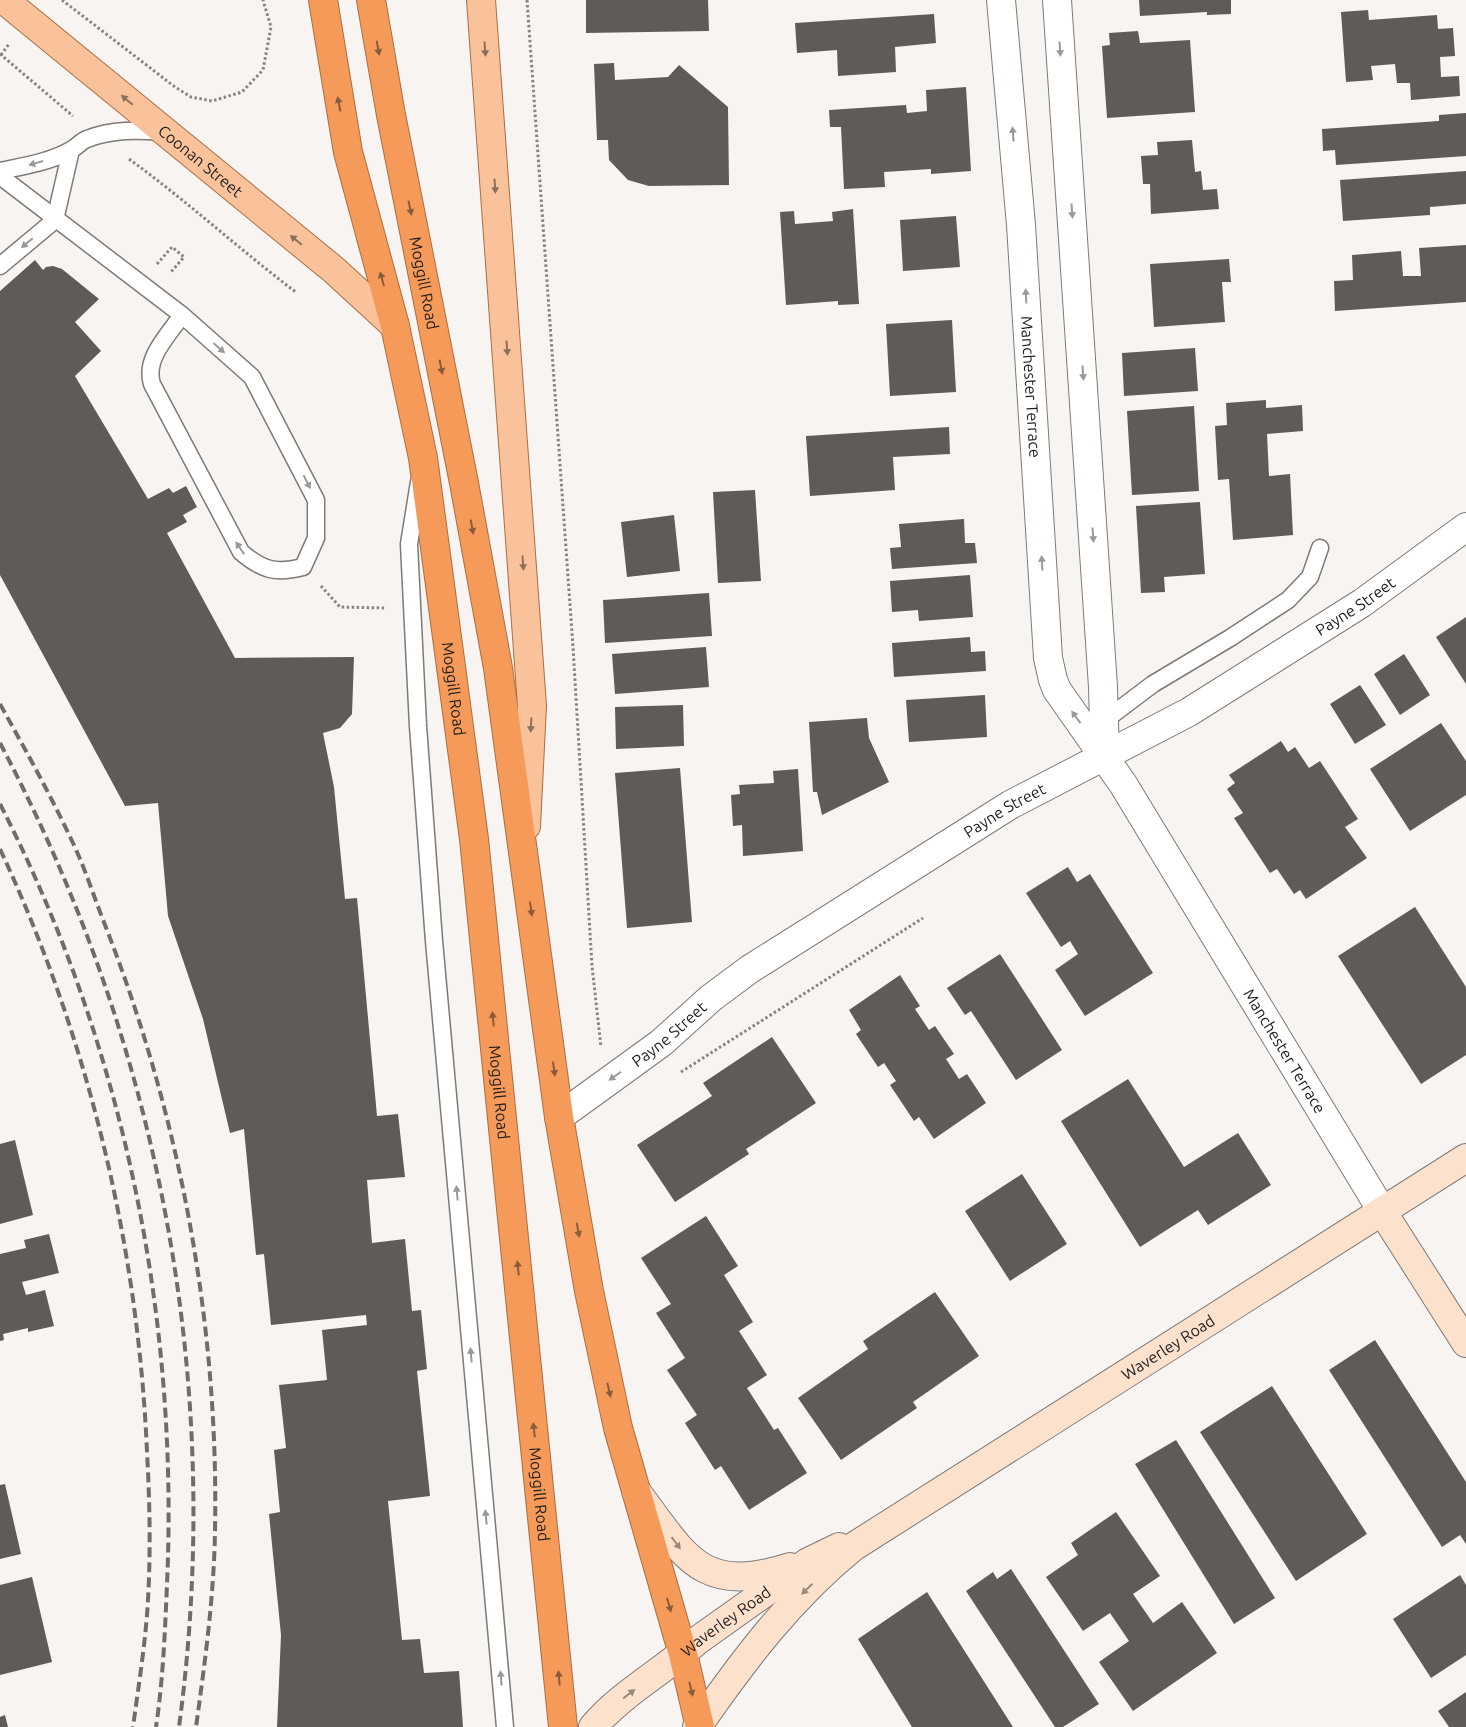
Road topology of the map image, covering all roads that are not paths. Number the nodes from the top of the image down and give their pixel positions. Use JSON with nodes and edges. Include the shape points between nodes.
{"nodes":[{"id":1,"x":4,"y":0,"type":"edge"},
{"id":2,"x":323,"y":0,"type":"edge"},
{"id":3,"x":372,"y":0,"type":"edge"},
{"id":4,"x":481,"y":0,"type":"edge"},
{"id":5,"x":1001,"y":0,"type":"edge"},
{"id":6,"x":1057,"y":0,"type":"edge"},
{"id":7,"x":164,"y":132,"type":"junction"},
{"id":8,"x":71,"y":150,"type":"junction"},
{"id":9,"x":0,"y":171,"type":"edge"},
{"id":10,"x":0,"y":176,"type":"edge"},
{"id":11,"x":55,"y":220,"type":"junction"},
{"id":12,"x":0,"y":266,"type":"edge"},
{"id":13,"x":182,"y":315,"type":"junction"},
{"id":14,"x":395,"y":326,"type":"junction"},
{"id":15,"x":422,"y":448,"type":"junction"},
{"id":16,"x":1466,"y":527,"type":"edge"},
{"id":17,"x":1320,"y":548,"type":"dead end"},
{"id":18,"x":1104,"y":721,"type":"junction"},
{"id":19,"x":1105,"y":756,"type":"junction"},
{"id":20,"x":525,"y":860,"type":"junction"},
{"id":21,"x":559,"y":1117,"type":"junction"},
{"id":22,"x":1466,"y":1158,"type":"edge"},
{"id":23,"x":1382,"y":1211,"type":"junction"},
{"id":24,"x":1466,"y":1343,"type":"edge"},
{"id":25,"x":636,"y":1491,"type":"junction"},
{"id":26,"x":871,"y":1534,"type":"junction"},
{"id":27,"x":808,"y":1562,"type":"junction"},
{"id":28,"x":683,"y":1654,"type":"junction"},
{"id":29,"x":699,"y":1726,"type":"edge"},
{"id":30,"x":505,"y":1727,"type":"edge"},
{"id":31,"x":564,"y":1727,"type":"edge"},
{"id":32,"x":593,"y":1727,"type":"edge"}],
"edges":[{"from":7,"to":1,"type":"main road","name":"Coonan Street","one_way":true},
{"from":14,"to":2,"type":"highway","name":"Moggill Road","one_way":true,"via":[[348,152]]},
{"from":3,"to":20,"type":"highway","name":"Moggill Road","one_way":true,"via":[[391,115],[498,668]]},
{"from":4,"to":20,"type":"main road","name":"Moggill Road","one_way":true,"via":[[532,706]]},
{"from":19,"to":5,"type":"street","name":"Manchester Terrace","one_way":true,"via":[[1057,690],[1048,658],[1021,225]]},
{"from":6,"to":18,"type":"street","name":"Manchester Terrace","one_way":true},
{"from":7,"to":8,"type":"lane","via":[[134,130],[97,136],[84,139]]},
{"from":14,"to":7,"type":"main road","name":"Coonan Street","one_way":true,"via":[[334,270]]},
{"from":8,"to":9,"type":"lane","one_way":true,"via":[[48,160]]},
{"from":8,"to":11,"type":"lane"},
{"from":10,"to":11,"type":"lane"},
{"from":11,"to":12,"type":"lane","one_way":true},
{"from":11,"to":13,"type":"lane"},
{"from":13,"to":13,"type":"lane","one_way":true,"via":[[252,377],[316,500],[316,538],[303,567],[285,572],[258,567],[241,552],[152,384],[149,374],[151,361]]},
{"from":14,"to":15,"type":"highway","name":"Moggill Road"},
{"from":30,"to":15,"type":"lane","name":"Moggill Road","one_way":true,"via":[[434,941],[419,735],[409,544]]},
{"from":31,"to":15,"type":"highway","name":"Moggill Road","one_way":true,"via":[[474,839]]},
{"from":16,"to":19,"type":"street","name":"Payne Street","via":[[1362,603],[1189,712]]},
{"from":17,"to":18,"type":"lane","via":[[1310,577],[1288,600],[1153,684]]},
{"from":18,"to":19,"type":"street","name":"Manchester Terrace"},
{"from":19,"to":21,"type":"street","name":"Payne Street","one_way":true,"via":[[1010,806],[750,969],[661,1043]]},
{"from":19,"to":23,"type":"street","name":"Manchester Terrace"},
{"from":20,"to":21,"type":"highway","name":"Moggill Road","one_way":true},
{"from":21,"to":25,"type":"highway","name":"Moggill Road","one_way":true,"via":[[606,1376]]},
{"from":22,"to":23,"type":"street","name":"Waverley Road"},
{"from":23,"to":24,"type":"street","name":"Manchester Terrace"},
{"from":23,"to":26,"type":"street","name":"Waverley Road"},
{"from":25,"to":27,"type":"street","one_way":true,"via":[[688,1558],[711,1573],[728,1577],[753,1576]]},
{"from":25,"to":28,"type":"highway","name":"Moggill Road","one_way":true},
{"from":26,"to":27,"type":"street","name":"Waverley Road"},
{"from":26,"to":29,"type":"street","name":"Waverley Road","one_way":true,"via":[[836,1561],[785,1612],[750,1652]]},
{"from":27,"to":28,"type":"street","name":"Waverley Road"},
{"from":28,"to":29,"type":"highway","name":"Moggill Road","one_way":true},
{"from":32,"to":28,"type":"street","name":"Waverley Road","one_way":true,"via":[[624,1696]]}]}
